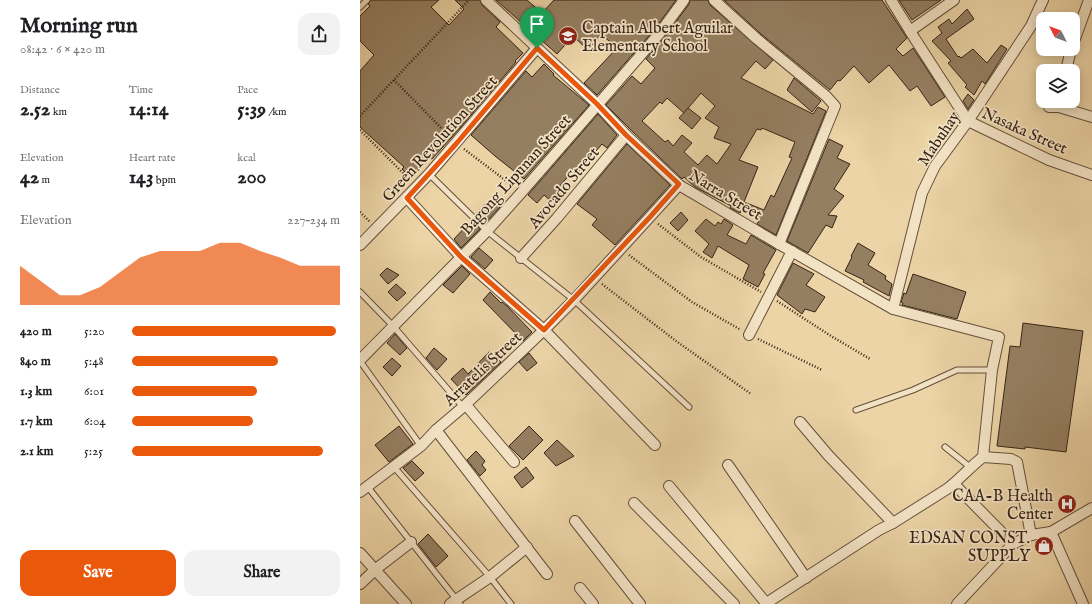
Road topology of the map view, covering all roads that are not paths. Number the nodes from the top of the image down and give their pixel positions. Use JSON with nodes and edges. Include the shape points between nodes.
{"nodes":[{"id":1,"x":367,"y":0,"type":"edge"},
{"id":2,"x":486,"y":0,"type":"edge"},
{"id":3,"x":684,"y":0,"type":"edge"},
{"id":4,"x":714,"y":0,"type":"edge"},
{"id":5,"x":954,"y":0,"type":"edge"},
{"id":6,"x":1043,"y":0,"type":"edge"},
{"id":7,"x":1089,"y":0,"type":"edge"},
{"id":8,"x":894,"y":1,"type":"edge"},
{"id":9,"x":360,"y":7,"type":"edge"},
{"id":10,"x":1080,"y":25,"type":"edge"},
{"id":11,"x":910,"y":31,"type":"junction"},
{"id":12,"x":537,"y":48,"type":"junction"},
{"id":13,"x":597,"y":104,"type":"junction"},
{"id":14,"x":1070,"y":108,"type":"edge"},
{"id":15,"x":1092,"y":117,"type":"edge"},
{"id":16,"x":968,"y":121,"type":"junction"},
{"id":17,"x":626,"y":135,"type":"junction"},
{"id":18,"x":429,"y":174,"type":"junction"},
{"id":19,"x":1092,"y":176,"type":"edge"},
{"id":20,"x":679,"y":184,"type":"junction"},
{"id":21,"x":407,"y":198,"type":"junction"},
{"id":22,"x":487,"y":231,"type":"junction"},
{"id":23,"x":779,"y":244,"type":"junction"},
{"id":24,"x":360,"y":245,"type":"edge"},
{"id":25,"x":792,"y":251,"type":"junction"},
{"id":26,"x":461,"y":257,"type":"junction"},
{"id":27,"x":521,"y":258,"type":"junction"},
{"id":28,"x":360,"y":292,"type":"edge"},
{"id":29,"x":574,"y":300,"type":"junction"},
{"id":30,"x":894,"y":308,"type":"junction"},
{"id":31,"x":394,"y":327,"type":"junction"},
{"id":32,"x":544,"y":330,"type":"junction"},
{"id":33,"x":749,"y":335,"type":"road end"},
{"id":34,"x":360,"y":361,"type":"edge"},
{"id":35,"x":992,"y":370,"type":"junction"},
{"id":36,"x":465,"y":406,"type":"junction"},
{"id":37,"x":689,"y":407,"type":"dead end"},
{"id":38,"x":856,"y":410,"type":"dead end"},
{"id":39,"x":800,"y":422,"type":"dead end"},
{"id":40,"x":436,"y":430,"type":"junction"},
{"id":41,"x":655,"y":445,"type":"dead end"},
{"id":42,"x":420,"y":446,"type":"junction"},
{"id":43,"x":944,"y":447,"type":"dead end"},
{"id":44,"x":983,"y":457,"type":"junction"},
{"id":45,"x":514,"y":462,"type":"dead end"},
{"id":46,"x":728,"y":465,"type":"dead end"},
{"id":47,"x":394,"y":467,"type":"junction"},
{"id":48,"x":970,"y":468,"type":"junction"},
{"id":49,"x":954,"y":484,"type":"junction"},
{"id":50,"x":669,"y":486,"type":"dead end"},
{"id":51,"x":364,"y":489,"type":"edge"},
{"id":52,"x":634,"y":503,"type":"dead end"},
{"id":53,"x":1092,"y":508,"type":"edge"},
{"id":54,"x":575,"y":521,"type":"dead end"},
{"id":55,"x":893,"y":524,"type":"junction"},
{"id":56,"x":1051,"y":532,"type":"junction"},
{"id":57,"x":1031,"y":535,"type":"junction"},
{"id":58,"x":411,"y":542,"type":"junction"},
{"id":59,"x":1013,"y":544,"type":"junction"},
{"id":60,"x":527,"y":547,"type":"junction"},
{"id":61,"x":360,"y":552,"type":"edge"},
{"id":62,"x":376,"y":569,"type":"junction"},
{"id":63,"x":547,"y":574,"type":"dead end"},
{"id":64,"x":490,"y":577,"type":"junction"},
{"id":65,"x":806,"y":578,"type":"junction"},
{"id":66,"x":360,"y":584,"type":"edge"},
{"id":67,"x":580,"y":588,"type":"dead end"},
{"id":68,"x":456,"y":602,"type":"edge"},
{"id":69,"x":406,"y":604,"type":"edge"},
{"id":70,"x":512,"y":604,"type":"edge"},
{"id":71,"x":593,"y":604,"type":"edge"},
{"id":72,"x":640,"y":604,"type":"edge"},
{"id":73,"x":734,"y":604,"type":"edge"},
{"id":74,"x":766,"y":604,"type":"edge"},
{"id":75,"x":957,"y":604,"type":"edge"},
{"id":76,"x":1083,"y":604,"type":"edge"}],
"edges":[{"from":1,"to":9,"type":"lane"},
{"from":2,"to":12,"type":"street","name":"Narra Street","via":[[510,17]]},
{"from":3,"to":13,"type":"street","name":"Bagong Lipunan Street","via":[[659,34]]},
{"from":4,"to":23,"type":"street","via":[[835,106]]},
{"from":5,"to":11,"type":"street"},
{"from":6,"to":16,"type":"street","name":"Mabuhay","via":[[1031,26]]},
{"from":7,"to":10,"type":"street"},
{"from":8,"to":11,"type":"street"},
{"from":11,"to":16,"type":"street"},
{"from":12,"to":13,"type":"street","name":"Narra Street"},
{"from":12,"to":18,"type":"street","name":"Green Revolution Street"},
{"from":13,"to":17,"type":"street","name":"Narra Street"},
{"from":13,"to":22,"type":"street","name":"Bagong Lipunan Street"},
{"from":14,"to":15,"type":"street"},
{"from":16,"to":19,"type":"street","name":"Nasaka Street","via":[[1049,160]]},
{"from":16,"to":30,"type":"street","name":"Mabuhay","via":[[936,166],[922,193]]},
{"from":17,"to":20,"type":"street","name":"Narra Street"},
{"from":17,"to":27,"type":"street","name":"Avocado Street"},
{"from":18,"to":21,"type":"street","name":"Green Revolution Street"},
{"from":18,"to":22,"type":"lane"},
{"from":20,"to":23,"type":"street","name":"Narra Street"},
{"from":20,"to":29,"type":"street","name":"Arratelis Street"},
{"from":21,"to":24,"type":"street","name":"Green Revolution Street"},
{"from":21,"to":26,"type":"street"},
{"from":22,"to":26,"type":"street","name":"Bagong Lipunan Street"},
{"from":22,"to":27,"type":"lane"},
{"from":23,"to":25,"type":"street","name":"Narra Street"},
{"from":25,"to":30,"type":"street","name":"Narra Street"},
{"from":25,"to":33,"type":"street"},
{"from":26,"to":31,"type":"street","name":"Bagong Lipunan Street"},
{"from":26,"to":32,"type":"street"},
{"from":27,"to":29,"type":"lane"},
{"from":28,"to":31,"type":"lane"},
{"from":29,"to":32,"type":"street","name":"Arratelis Street"},
{"from":29,"to":37,"type":"lane"},
{"from":30,"to":35,"type":"street","name":"Narra Street","via":[[999,337]]},
{"from":31,"to":34,"type":"street","name":"Bagong Lipunan Street"},
{"from":31,"to":36,"type":"lane"},
{"from":32,"to":36,"type":"street","name":"Arratelis Street"},
{"from":32,"to":41,"type":"street"},
{"from":34,"to":42,"type":"lane"},
{"from":35,"to":38,"type":"lane","via":[[957,370],[913,390]]},
{"from":35,"to":44,"type":"street"},
{"from":36,"to":40,"type":"street","name":"Arratelis Street"},
{"from":36,"to":45,"type":"street"},
{"from":39,"to":55,"type":"street"},
{"from":40,"to":42,"type":"street","name":"Arratelis Street"},
{"from":40,"to":60,"type":"street"},
{"from":42,"to":47,"type":"street","name":"Arratelis Street"},
{"from":43,"to":48,"type":"lane"},
{"from":44,"to":48,"type":"street"},
{"from":44,"to":57,"type":"street","via":[[1011,459],[1017,462]]},
{"from":46,"to":65,"type":"street"},
{"from":47,"to":51,"type":"street","name":"Arratelis Street"},
{"from":47,"to":64,"type":"lane"},
{"from":48,"to":49,"type":"street"},
{"from":49,"to":55,"type":"street"},
{"from":49,"to":59,"type":"street"},
{"from":50,"to":74,"type":"street"},
{"from":51,"to":58,"type":"lane"},
{"from":52,"to":73,"type":"street"},
{"from":53,"to":56,"type":"street"},
{"from":54,"to":72,"type":"street"},
{"from":55,"to":65,"type":"street","via":[[879,530]]},
{"from":56,"to":57,"type":"street"},
{"from":56,"to":76,"type":"street"},
{"from":57,"to":59,"type":"street"},
{"from":58,"to":62,"type":"street"},
{"from":58,"to":68,"type":"lane"},
{"from":59,"to":75,"type":"street"},
{"from":60,"to":63,"type":"street"},
{"from":60,"to":64,"type":"street"},
{"from":61,"to":62,"type":"street"},
{"from":62,"to":66,"type":"street"},
{"from":62,"to":69,"type":"street"},
{"from":64,"to":68,"type":"street"},
{"from":64,"to":70,"type":"lane"},
{"from":65,"to":74,"type":"street"},
{"from":67,"to":71,"type":"street"}]}
